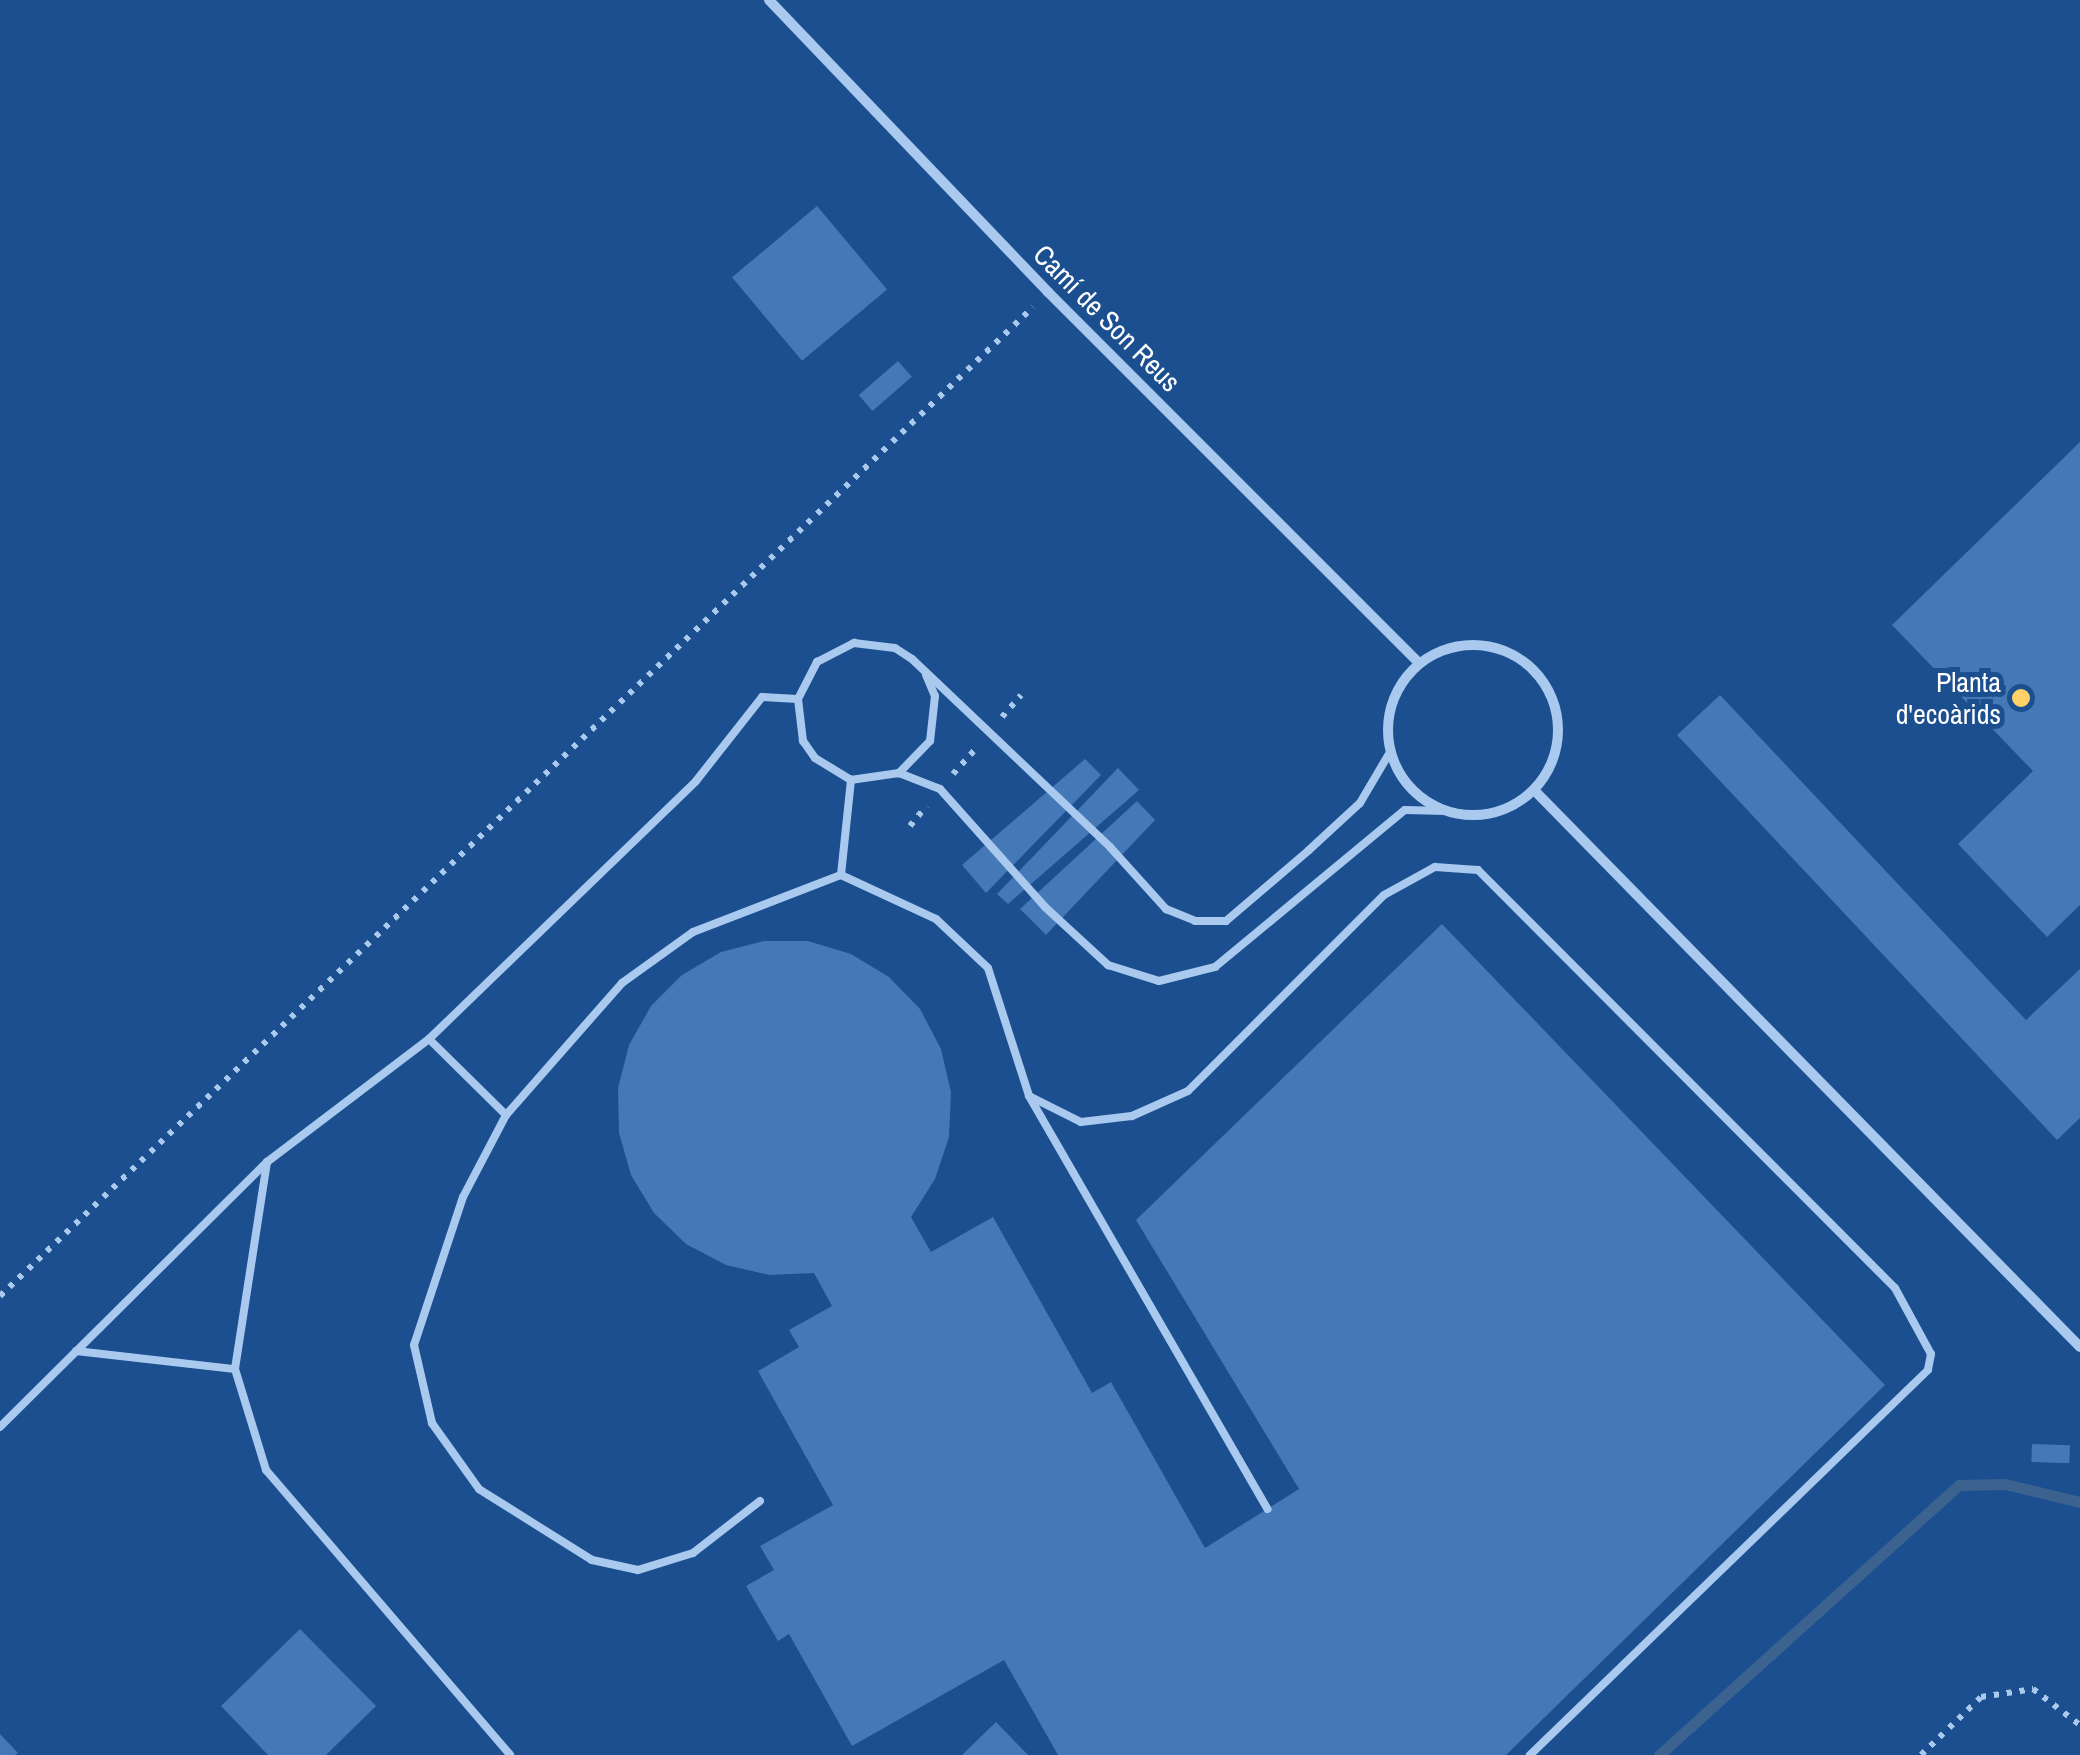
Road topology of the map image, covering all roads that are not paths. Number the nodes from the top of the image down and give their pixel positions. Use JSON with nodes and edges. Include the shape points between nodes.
{"nodes":[{"id":1,"x":769,"y":0,"type":"edge"},
{"id":2,"x":1419,"y":663,"type":"junction"},
{"id":3,"x":926,"y":675,"type":"junction"},
{"id":4,"x":798,"y":699,"type":"junction"},
{"id":5,"x":1390,"y":752,"type":"junction"},
{"id":6,"x":899,"y":773,"type":"junction"},
{"id":7,"x":851,"y":780,"type":"junction"},
{"id":8,"x":1534,"y":790,"type":"junction"},
{"id":9,"x":1446,"y":812,"type":"junction"},
{"id":10,"x":842,"y":875,"type":"junction"},
{"id":11,"x":429,"y":1039,"type":"junction"},
{"id":12,"x":1029,"y":1096,"type":"junction"},
{"id":13,"x":506,"y":1116,"type":"junction"},
{"id":14,"x":266,"y":1162,"type":"junction"},
{"id":15,"x":2080,"y":1347,"type":"edge"},
{"id":16,"x":74,"y":1351,"type":"junction"},
{"id":17,"x":235,"y":1369,"type":"junction"},
{"id":18,"x":0,"y":1427,"type":"edge"},
{"id":19,"x":760,"y":1501,"type":"dead end"},
{"id":20,"x":1267,"y":1509,"type":"dead end"},
{"id":21,"x":510,"y":1755,"type":"edge"},
{"id":22,"x":1530,"y":1755,"type":"edge"}],
"edges":[{"from":1,"to":2,"type":"street","name":"Camí de Son Reus","via":[[1048,292]]},
{"from":2,"to":5,"type":"street","via":[[1391,703]]},
{"from":2,"to":8,"type":"street","via":[[1454,647],[1492,646],[1542,680],[1558,725],[1548,771]]},
{"from":3,"to":4,"type":"lane","via":[[895,648],[854,643],[818,662]]},
{"from":3,"to":5,"type":"lane","via":[[1166,908],[1195,922],[1226,921],[1310,850],[1360,803]]},
{"from":3,"to":6,"type":"lane","via":[[935,696],[930,741]]},
{"from":4,"to":7,"type":"lane","via":[[803,740],[832,772]]},
{"from":4,"to":11,"type":"lane","via":[[762,697],[696,781]]},
{"from":5,"to":9,"type":"street","via":[[1401,778]]},
{"from":6,"to":7,"type":"lane"},
{"from":6,"to":9,"type":"lane","via":[[940,789],[1045,908],[1108,965],[1158,981],[1215,967],[1405,810]]},
{"from":7,"to":10,"type":"lane"},
{"from":8,"to":9,"type":"street","via":[[1493,813]]},
{"from":8,"to":15,"type":"street"},
{"from":10,"to":12,"type":"lane","via":[[936,919],[988,968]]},
{"from":10,"to":13,"type":"lane","via":[[693,932],[622,982]]},
{"from":11,"to":13,"type":"lane"},
{"from":11,"to":14,"type":"lane"},
{"from":12,"to":20,"type":"lane"},
{"from":12,"to":22,"type":"lane","via":[[1082,1122],[1132,1116],[1188,1091],[1384,895],[1435,866],[1478,870],[1895,1288],[1931,1354],[1928,1370]]},
{"from":13,"to":19,"type":"lane","via":[[463,1197],[414,1344],[432,1423],[478,1489],[592,1560],[638,1570],[693,1552]]},
{"from":14,"to":16,"type":"lane"},
{"from":14,"to":17,"type":"lane"},
{"from":16,"to":17,"type":"lane"},
{"from":16,"to":18,"type":"lane"},
{"from":17,"to":21,"type":"lane","via":[[266,1470]]}]}
